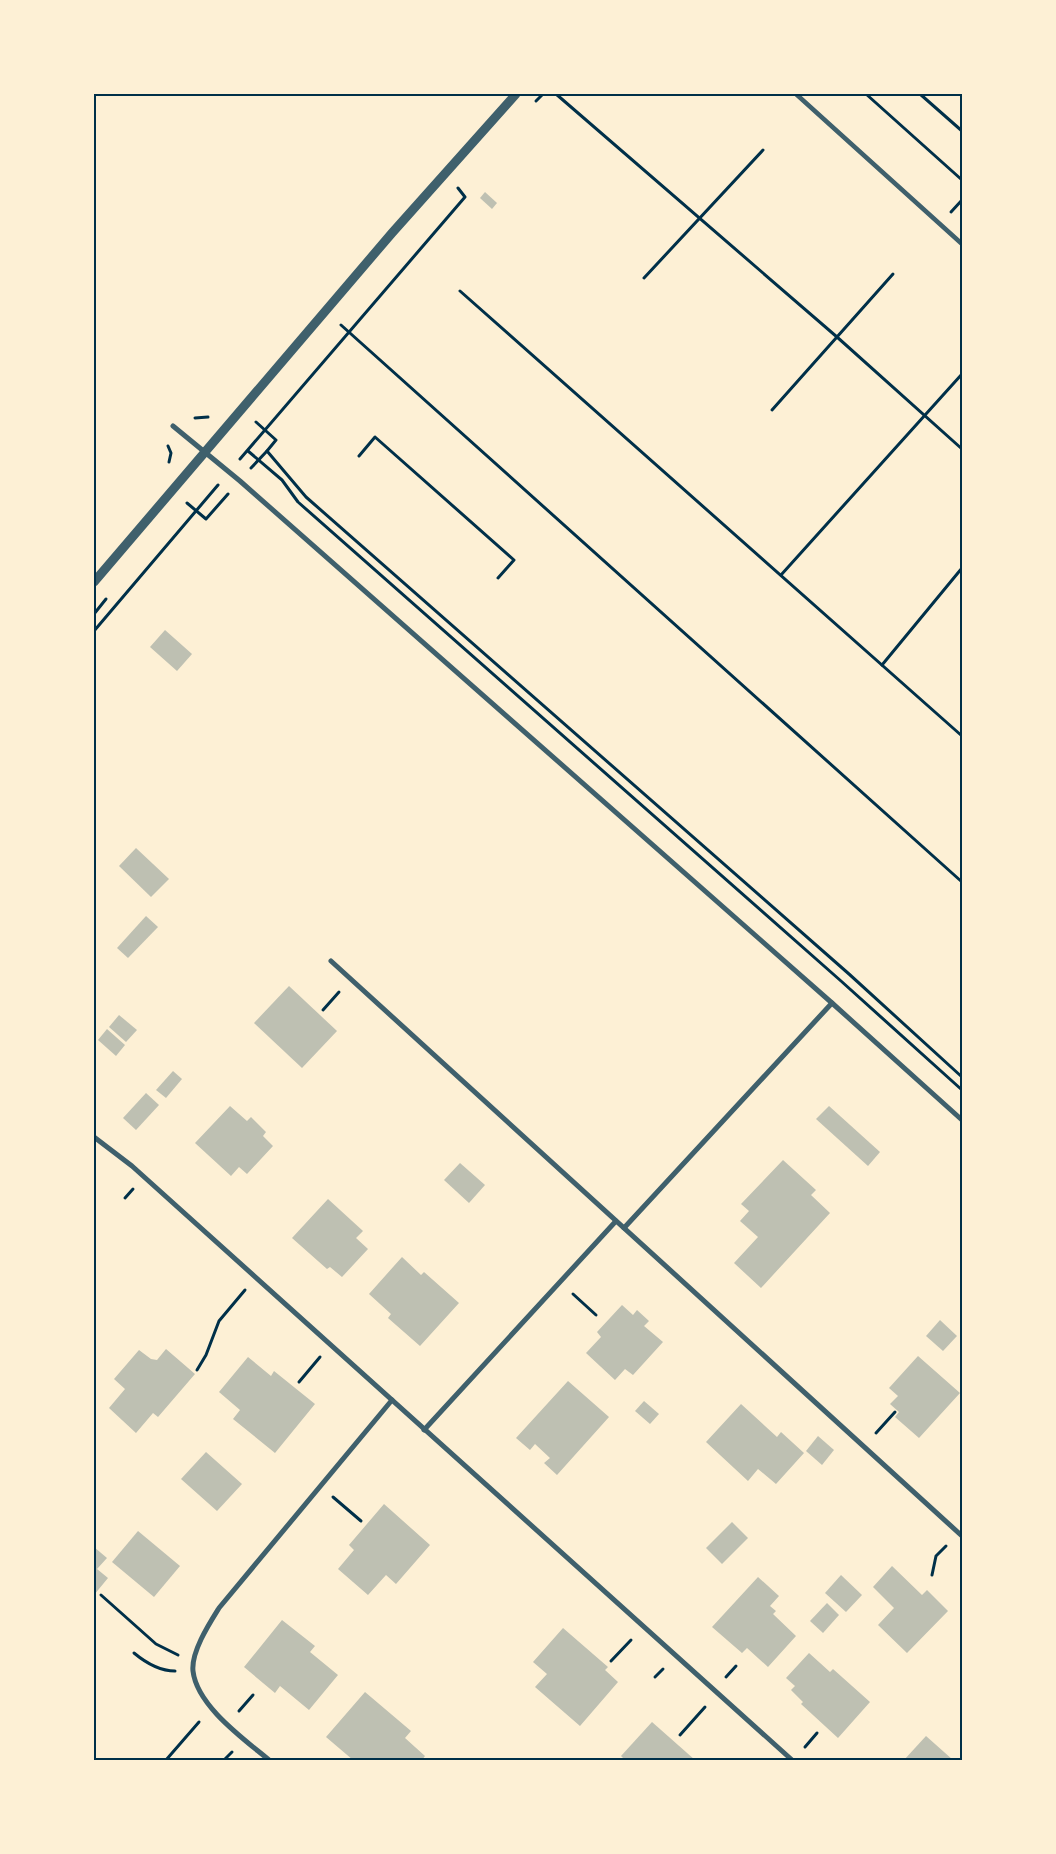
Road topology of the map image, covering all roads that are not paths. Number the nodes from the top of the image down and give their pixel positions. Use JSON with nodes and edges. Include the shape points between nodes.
{"nodes":[{"id":1,"x":516,"y":94,"type":"edge"},
{"id":2,"x":796,"y":94,"type":"edge"},
{"id":3,"x":962,"y":244,"type":"edge"},
{"id":4,"x":173,"y":426,"type":"road end"},
{"id":5,"x":206,"y":452,"type":"junction"},
{"id":6,"x":94,"y":582,"type":"edge"},
{"id":7,"x":331,"y":961,"type":"dead end"},
{"id":8,"x":832,"y":1003,"type":"junction"},
{"id":9,"x":962,"y":1120,"type":"edge"},
{"id":10,"x":94,"y":1137,"type":"edge"},
{"id":11,"x":616,"y":1220,"type":"junction"},
{"id":12,"x":624,"y":1228,"type":"junction"},
{"id":13,"x":392,"y":1400,"type":"junction"},
{"id":14,"x":424,"y":1430,"type":"junction"},
{"id":15,"x":960,"y":1534,"type":"edge"},
{"id":16,"x":269,"y":1760,"type":"edge"},
{"id":17,"x":792,"y":1760,"type":"edge"}],
"edges":[{"from":1,"to":5,"type":"street","via":[[386,240]]},
{"from":2,"to":3,"type":"street"},
{"from":4,"to":5,"type":"street"},
{"from":5,"to":6,"type":"street"},
{"from":5,"to":8,"type":"street"},
{"from":7,"to":11,"type":"street"},
{"from":8,"to":9,"type":"street"},
{"from":8,"to":12,"type":"street"},
{"from":10,"to":13,"type":"street","via":[[132,1166]]},
{"from":11,"to":12,"type":"street"},
{"from":11,"to":14,"type":"street"},
{"from":12,"to":15,"type":"street"},
{"from":13,"to":14,"type":"street"},
{"from":13,"to":16,"type":"street","via":[[218,1608],[199,1644],[193,1672],[201,1692],[211,1708]]},
{"from":14,"to":17,"type":"street"}]}
